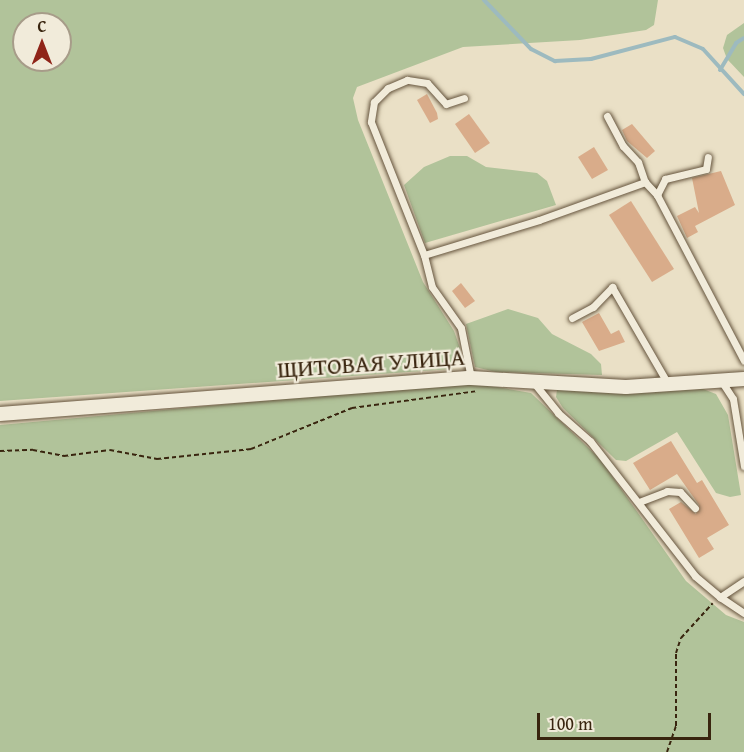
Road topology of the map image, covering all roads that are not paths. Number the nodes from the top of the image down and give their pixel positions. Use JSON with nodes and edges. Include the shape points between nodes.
{"nodes":[{"id":1,"x":464,"y":98,"type":"dead end"},
{"id":2,"x":606,"y":116,"type":"dead end"},
{"id":3,"x":708,"y":157,"type":"dead end"},
{"id":4,"x":645,"y":182,"type":"junction"},
{"id":5,"x":657,"y":195,"type":"junction"},
{"id":6,"x":424,"y":255,"type":"junction"},
{"id":7,"x":572,"y":318,"type":"dead end"},
{"id":8,"x":744,"y":361,"type":"edge"},
{"id":9,"x":471,"y":378,"type":"junction"},
{"id":10,"x":744,"y":379,"type":"edge"},
{"id":11,"x":722,"y":382,"type":"junction"},
{"id":12,"x":534,"y":383,"type":"junction"},
{"id":13,"x":669,"y":386,"type":"junction"},
{"id":14,"x":0,"y":414,"type":"edge"},
{"id":15,"x":744,"y":466,"type":"edge"},
{"id":16,"x":639,"y":502,"type":"junction"},
{"id":17,"x":695,"y":508,"type":"dead end"},
{"id":18,"x":744,"y":581,"type":"edge"},
{"id":19,"x":720,"y":597,"type":"junction"},
{"id":20,"x":744,"y":613,"type":"edge"}],
"edges":[{"from":1,"to":6,"type":"lane","via":[[446,104],[427,83],[407,80],[388,88],[374,102],[370,122]]},
{"from":2,"to":4,"type":"lane","via":[[623,146],[638,162]]},
{"from":3,"to":5,"type":"lane","via":[[706,169],[665,179]]},
{"from":4,"to":5,"type":"lane"},
{"from":4,"to":6,"type":"lane"},
{"from":5,"to":8,"type":"lane"},
{"from":6,"to":9,"type":"lane","via":[[432,287],[461,328]]},
{"from":7,"to":13,"type":"lane","via":[[593,307],[612,287]]},
{"from":9,"to":12,"type":"street","name":"ЩИТОВАЯ УЛИЦА"},
{"from":9,"to":14,"type":"street","name":"ЩИТОВАЯ УЛИЦА"},
{"from":10,"to":11,"type":"street","name":"ЩИТОВАЯ УЛИЦА"},
{"from":11,"to":13,"type":"street","name":"ЩИТОВАЯ УЛИЦА"},
{"from":11,"to":15,"type":"lane","via":[[733,399]]},
{"from":12,"to":13,"type":"street","name":"ЩИТОВАЯ УЛИЦА"},
{"from":12,"to":16,"type":"lane","via":[[558,413],[590,441]]},
{"from":16,"to":17,"type":"lane","via":[[674,492],[687,496]]},
{"from":16,"to":19,"type":"lane","via":[[695,576]]},
{"from":18,"to":19,"type":"lane"},
{"from":19,"to":20,"type":"lane"}]}
